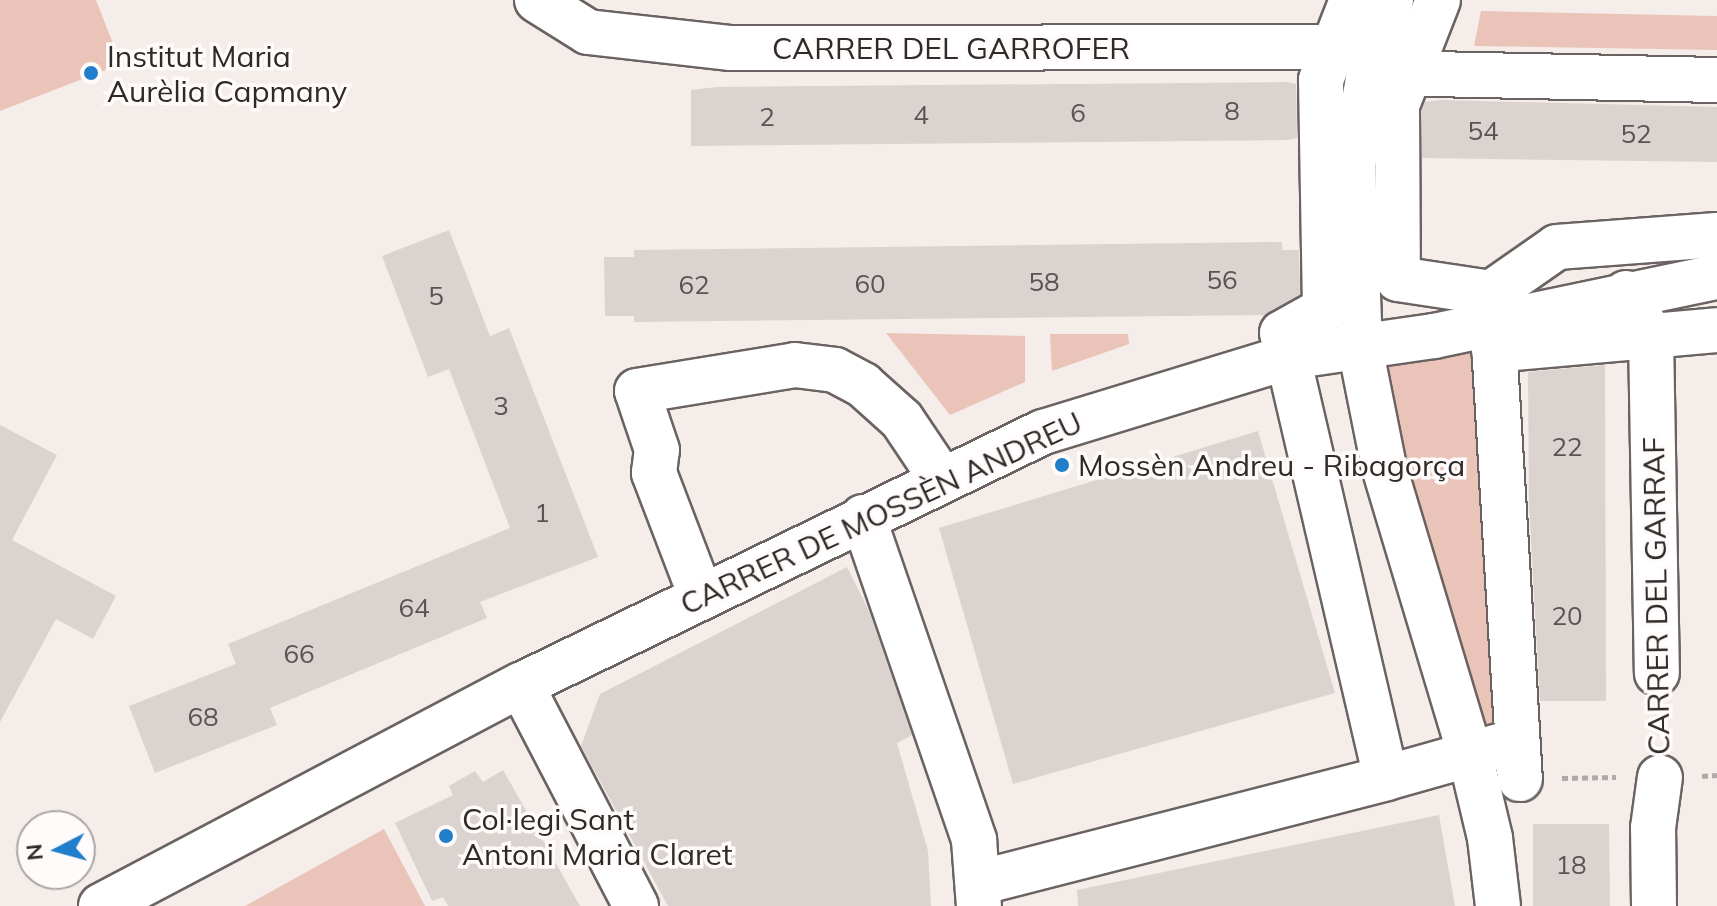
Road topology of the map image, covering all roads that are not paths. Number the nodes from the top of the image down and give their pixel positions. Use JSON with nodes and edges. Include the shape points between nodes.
{"nodes":[{"id":1,"x":537,"y":0,"type":"edge"},
{"id":2,"x":1352,"y":0,"type":"edge"},
{"id":3,"x":1391,"y":0,"type":"edge"},
{"id":4,"x":1438,"y":0,"type":"edge"},
{"id":5,"x":1372,"y":60,"type":"junction"},
{"id":6,"x":1717,"y":80,"type":"edge"},
{"id":7,"x":1717,"y":235,"type":"edge"},
{"id":8,"x":1717,"y":277,"type":"edge"},
{"id":9,"x":1626,"y":293,"type":"junction"},
{"id":10,"x":1492,"y":322,"type":"junction"},
{"id":11,"x":1717,"y":330,"type":"edge"},
{"id":12,"x":1651,"y":336,"type":"junction"},
{"id":13,"x":1360,"y":347,"type":"junction"},
{"id":14,"x":1288,"y":357,"type":"junction"},
{"id":15,"x":941,"y":478,"type":"junction"},
{"id":16,"x":863,"y":517,"type":"junction"},
{"id":17,"x":701,"y":596,"type":"junction"},
{"id":18,"x":1657,"y":673,"type":"road end"},
{"id":19,"x":521,"y":685,"type":"junction"},
{"id":20,"x":1470,"y":754,"type":"junction"},
{"id":21,"x":1660,"y":777,"type":"road end"},
{"id":22,"x":1386,"y":778,"type":"junction"},
{"id":23,"x":978,"y":895,"type":"edge"},
{"id":24,"x":101,"y":906,"type":"edge"},
{"id":25,"x":636,"y":906,"type":"edge"},
{"id":26,"x":1498,"y":906,"type":"edge"},
{"id":27,"x":1654,"y":906,"type":"edge"}],
"edges":[{"from":1,"to":5,"type":"street","name":"CARRER DEL GARROFER","via":[[588,32],[731,48]]},
{"from":2,"to":5,"type":"street"},
{"from":3,"to":5,"type":"street"},
{"from":4,"to":5,"type":"street"},
{"from":5,"to":6,"type":"street","name":"CARRER DEL GARROFER"},
{"from":5,"to":10,"type":"street","via":[[1397,105],[1398,279]]},
{"from":5,"to":13,"type":"street","via":[[1351,209]]},
{"from":5,"to":14,"type":"street","via":[[1321,80],[1325,309],[1282,333]]},
{"from":7,"to":10,"type":"street","via":[[1557,247]]},
{"from":8,"to":9,"type":"street","name":"CARRER DE MOSSÈN ANDREU"},
{"from":9,"to":10,"type":"street","name":"CARRER DE MOSSÈN ANDREU"},
{"from":9,"to":12,"type":"street","name":"CARRER DEL GARRAF"},
{"from":10,"to":12,"type":"street"},
{"from":10,"to":13,"type":"street","name":"CARRER DE MOSSÈN ANDREU"},
{"from":10,"to":20,"type":"street","via":[[1518,760]]},
{"from":11,"to":12,"type":"street"},
{"from":12,"to":18,"type":"street","name":"CARRER DEL GARRAF"},
{"from":13,"to":14,"type":"street","name":"CARRER DE MOSSÈN ANDREU"},
{"from":13,"to":20,"type":"street","via":[[1384,467]]},
{"from":14,"to":15,"type":"street","name":"CARRER DE MOSSÈN ANDREU","via":[[1108,408]]},
{"from":14,"to":22,"type":"street"},
{"from":15,"to":16,"type":"street","name":"CARRER DE MOSSÈN ANDREU"},
{"from":15,"to":17,"type":"street","via":[[902,420],[863,385],[835,370],[795,365],[637,391],[657,450],[654,473]]},
{"from":16,"to":17,"type":"street","name":"CARRER DE MOSSÈN ANDREU"},
{"from":16,"to":23,"type":"street","via":[[974,840]]},
{"from":17,"to":19,"type":"street","name":"CARRER DE MOSSÈN ANDREU"},
{"from":19,"to":24,"type":"street","name":"CARRER DE MOSSÈN ANDREU"},
{"from":19,"to":25,"type":"street"},
{"from":20,"to":22,"type":"street"},
{"from":20,"to":26,"type":"street"},
{"from":21,"to":27,"type":"street","name":"CARRER DEL GARRAF","via":[[1653,828]]},
{"from":22,"to":23,"type":"street"}]}
